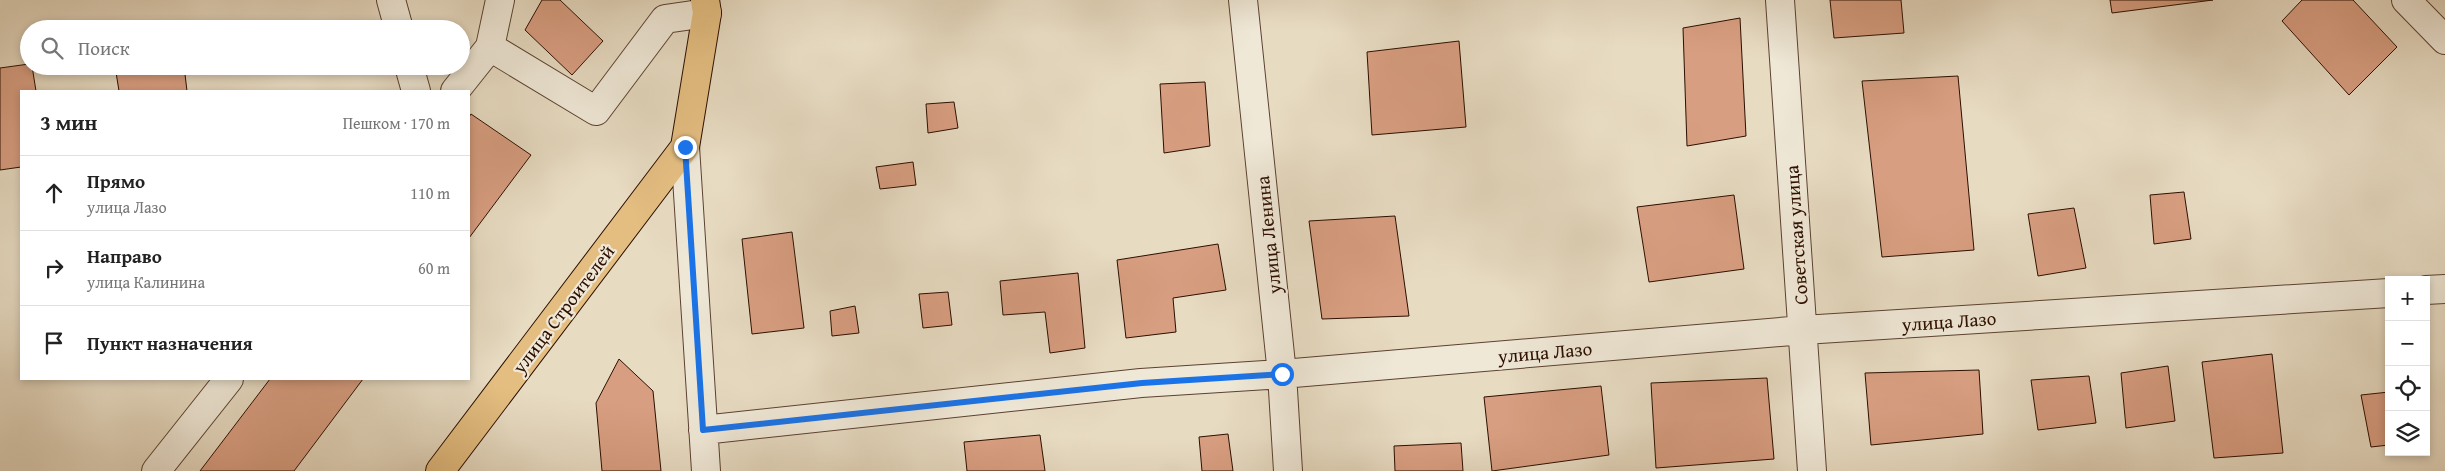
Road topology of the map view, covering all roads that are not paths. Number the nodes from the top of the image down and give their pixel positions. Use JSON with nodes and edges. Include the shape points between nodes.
{"nodes":[{"id":1,"x":391,"y":0,"type":"edge"},
{"id":2,"x":500,"y":0,"type":"edge"},
{"id":3,"x":1244,"y":0,"type":"edge"},
{"id":4,"x":1780,"y":0,"type":"edge"},
{"id":5,"x":2406,"y":0,"type":"edge"},
{"id":6,"x":706,"y":6,"type":"edge"},
{"id":7,"x":397,"y":20,"type":"edge"},
{"id":8,"x":2445,"y":40,"type":"edge"},
{"id":9,"x":490,"y":47,"type":"junction"},
{"id":10,"x":470,"y":72,"type":"edge"},
{"id":11,"x":412,"y":75,"type":"edge"},
{"id":12,"x":468,"y":75,"type":"edge"},
{"id":13,"x":416,"y":90,"type":"edge"},
{"id":14,"x":456,"y":90,"type":"edge"},
{"id":15,"x":685,"y":147,"type":"junction"},
{"id":16,"x":2445,"y":289,"type":"edge"},
{"id":17,"x":2430,"y":290,"type":"edge"},
{"id":18,"x":2385,"y":293,"type":"edge"},
{"id":19,"x":1803,"y":330,"type":"junction"},
{"id":20,"x":1282,"y":374,"type":"junction"},
{"id":21,"x":228,"y":380,"type":"edge"},
{"id":22,"x":703,"y":430,"type":"junction"},
{"id":23,"x":156,"y":471,"type":"edge"},
{"id":24,"x":440,"y":471,"type":"edge"},
{"id":25,"x":706,"y":471,"type":"edge"},
{"id":26,"x":1288,"y":471,"type":"edge"},
{"id":27,"x":1812,"y":471,"type":"edge"}],
"edges":[{"from":1,"to":7,"type":"street"},
{"from":2,"to":9,"type":"street"},
{"from":3,"to":20,"type":"street","name":"улица Ленина"},
{"from":4,"to":19,"type":"street","name":"Советская улица"},
{"from":5,"to":8,"type":"street"},
{"from":6,"to":9,"type":"street","via":[[666,19],[596,111]]},
{"from":6,"to":15,"type":"main road"},
{"from":9,"to":10,"type":"street"},
{"from":11,"to":13,"type":"street"},
{"from":12,"to":14,"type":"street"},
{"from":15,"to":22,"type":"street"},
{"from":15,"to":24,"type":"main road","name":"улица Строителей"},
{"from":16,"to":17,"type":"street"},
{"from":18,"to":19,"type":"street","name":"улица Лазо"},
{"from":19,"to":20,"type":"street","name":"улица Лазо"},
{"from":19,"to":27,"type":"street","name":"Советская улица"},
{"from":20,"to":22,"type":"street","name":"улица Лазо","via":[[1142,383]]},
{"from":20,"to":26,"type":"street","name":"улица Ленина"},
{"from":21,"to":23,"type":"street"},
{"from":22,"to":25,"type":"street"}]}
